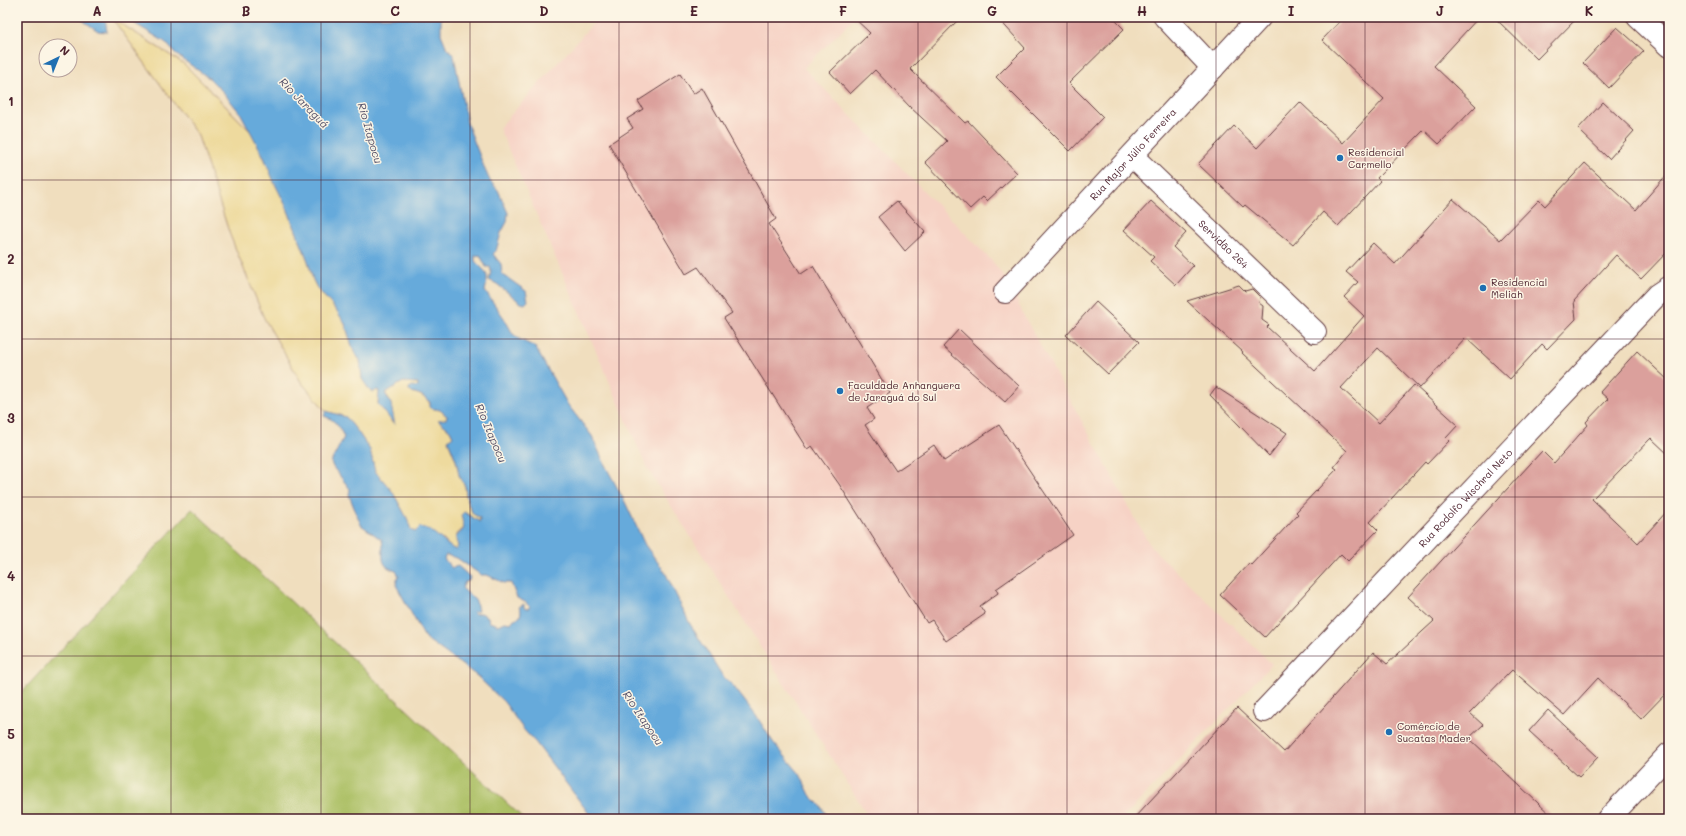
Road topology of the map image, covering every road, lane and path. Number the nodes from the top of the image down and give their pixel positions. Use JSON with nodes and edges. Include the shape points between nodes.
{"nodes":[{"id":1,"x":1165,"y":17,"type":"edge"},
{"id":2,"x":1260,"y":17,"type":"edge"},
{"id":3,"x":1638,"y":17,"type":"edge"},
{"id":4,"x":1666,"y":43,"type":"edge"},
{"id":5,"x":1213,"y":68,"type":"junction"},
{"id":6,"x":1132,"y":156,"type":"junction"},
{"id":7,"x":1669,"y":287,"type":"edge"},
{"id":8,"x":1005,"y":292,"type":"dead end"},
{"id":9,"x":1315,"y":332,"type":"dead end"},
{"id":10,"x":1264,"y":711,"type":"dead end"},
{"id":11,"x":1669,"y":754,"type":"edge"},
{"id":12,"x":1608,"y":819,"type":"edge"}],
"edges":[{"from":1,"to":5,"type":"street"},
{"from":2,"to":5,"type":"street","name":"Rua Major Júlio Ferreira"},
{"from":3,"to":4,"type":"street"},
{"from":5,"to":6,"type":"street","name":"Rua Major Júlio Ferreira"},
{"from":6,"to":8,"type":"street","name":"Rua Major Júlio Ferreira"},
{"from":6,"to":9,"type":"street","name":"Servidão 264"},
{"from":7,"to":10,"type":"street","name":"Rua Rodolfo Wischral Neto","via":[[1657,295]]},
{"from":11,"to":12,"type":"street"}]}
